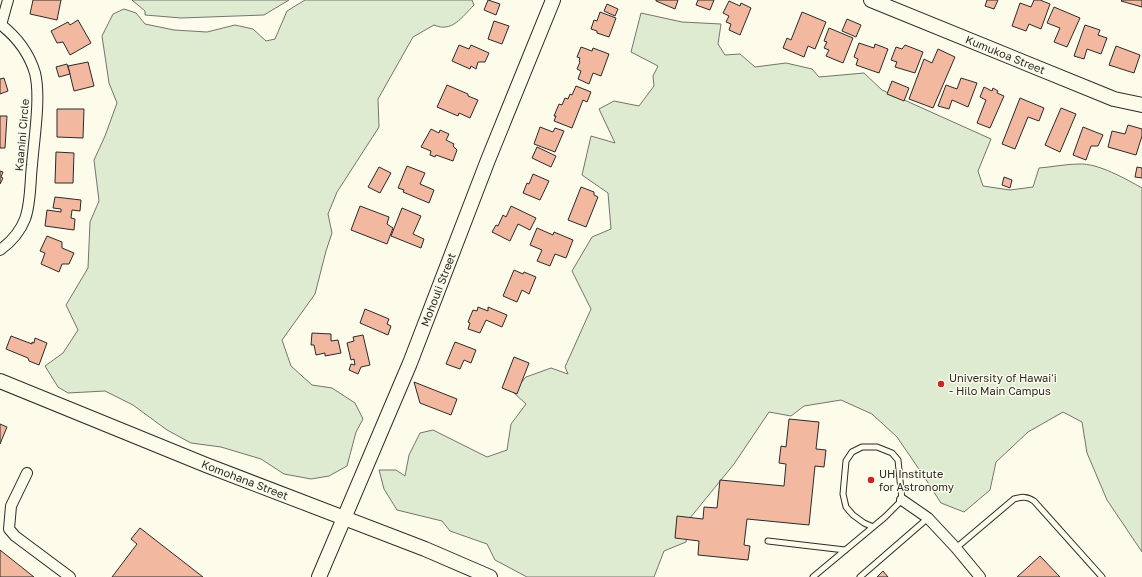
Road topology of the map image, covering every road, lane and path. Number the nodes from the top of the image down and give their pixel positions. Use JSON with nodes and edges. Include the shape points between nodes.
{"nodes":[{"id":1,"x":8,"y":0,"type":"edge"},
{"id":2,"x":553,"y":0,"type":"edge"},
{"id":3,"x":871,"y":0,"type":"edge"},
{"id":4,"x":0,"y":25,"type":"edge"},
{"id":5,"x":1142,"y":105,"type":"edge"},
{"id":6,"x":0,"y":250,"type":"edge"},
{"id":7,"x":0,"y":381,"type":"edge"},
{"id":8,"x":27,"y":473,"type":"dead end"},
{"id":9,"x":902,"y":500,"type":"junction"},
{"id":10,"x":344,"y":517,"type":"junction"},
{"id":11,"x":928,"y":518,"type":"junction"},
{"id":12,"x":873,"y":527,"type":"junction"},
{"id":13,"x":768,"y":541,"type":"dead end"},
{"id":14,"x":956,"y":548,"type":"junction"},
{"id":15,"x":845,"y":550,"type":"junction"},
{"id":16,"x":70,"y":577,"type":"edge"},
{"id":17,"x":319,"y":577,"type":"edge"},
{"id":18,"x":490,"y":577,"type":"edge"},
{"id":19,"x":813,"y":577,"type":"edge"},
{"id":20,"x":860,"y":577,"type":"edge"},
{"id":21,"x":980,"y":577,"type":"edge"},
{"id":22,"x":1102,"y":577,"type":"edge"}],
"edges":[{"from":1,"to":4,"type":"street"},
{"from":2,"to":10,"type":"street","name":"Mohouli Street","via":[[410,363]]},
{"from":3,"to":5,"type":"street","name":"Kumukoa Street","via":[[1114,99]]},
{"from":4,"to":6,"type":"street","name":"Kaanini Circle","via":[[16,38],[28,55],[35,74],[38,94],[27,214],[19,232]]},
{"from":7,"to":10,"type":"street","name":"Komohana Street","via":[[206,465]]},
{"from":8,"to":16,"type":"street","via":[[11,506],[9,529]]},
{"from":9,"to":11,"type":"street"},
{"from":9,"to":12,"type":"lane"},
{"from":9,"to":12,"type":"lane","via":[[898,460],[892,453],[877,447],[862,447],[852,452],[846,461],[843,494],[846,507],[864,524]]},
{"from":10,"to":17,"type":"street","name":"Mohouli Street"},
{"from":10,"to":18,"type":"street","name":"Komohana Street"},
{"from":11,"to":14,"type":"street"},
{"from":11,"to":20,"type":"lane"},
{"from":12,"to":15,"type":"lane"},
{"from":13,"to":15,"type":"lane"},
{"from":14,"to":21,"type":"street"},
{"from":14,"to":22,"type":"lane","via":[[1014,500],[1029,497]]},
{"from":15,"to":19,"type":"lane"}]}
